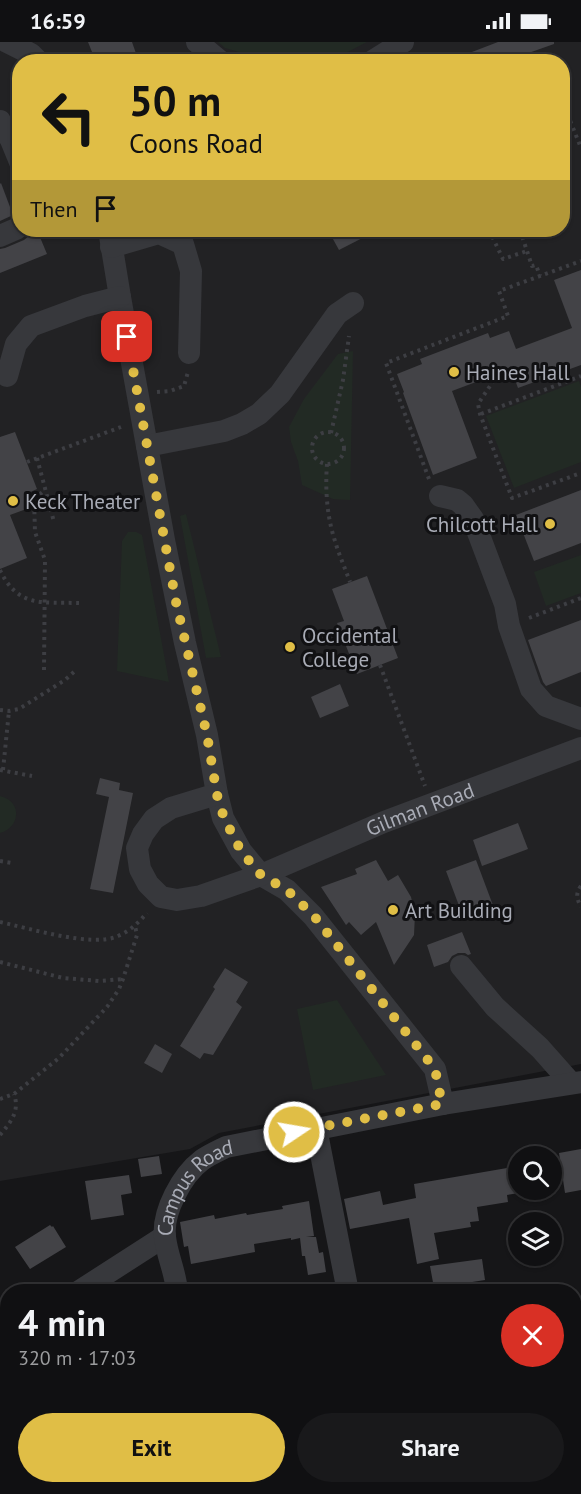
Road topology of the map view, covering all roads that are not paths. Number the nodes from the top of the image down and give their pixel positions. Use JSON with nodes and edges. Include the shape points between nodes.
{"nodes":[{"id":1,"x":7,"y":42,"type":"edge"},
{"id":2,"x":196,"y":42,"type":"edge"},
{"id":3,"x":404,"y":42,"type":"edge"},
{"id":4,"x":31,"y":54,"type":"edge"},
{"id":5,"x":211,"y":54,"type":"edge"},
{"id":6,"x":384,"y":54,"type":"edge"},
{"id":7,"x":4,"y":135,"type":"edge"},
{"id":8,"x":12,"y":148,"type":"edge"},
{"id":9,"x":168,"y":237,"type":"edge"},
{"id":10,"x":110,"y":238,"type":"edge"},
{"id":11,"x":120,"y":297,"type":"junction"},
{"id":12,"x":353,"y":303,"type":"road end"},
{"id":13,"x":189,"y":353,"type":"dead end"},
{"id":14,"x":7,"y":376,"type":"dead end"},
{"id":15,"x":147,"y":446,"type":"junction"},
{"id":16,"x":440,"y":496,"type":"road end"},
{"id":17,"x":581,"y":718,"type":"edge"},
{"id":18,"x":581,"y":748,"type":"edge"},
{"id":19,"x":217,"y":795,"type":"junction"},
{"id":20,"x":261,"y":875,"type":"junction"},
{"id":21,"x":462,"y":966,"type":"dead end"},
{"id":22,"x":576,"y":1082,"type":"edge"},
{"id":23,"x":442,"y":1104,"type":"junction"},
{"id":24,"x":316,"y":1128,"type":"junction"},
{"id":25,"x":165,"y":1236,"type":"junction"},
{"id":26,"x":90,"y":1284,"type":"edge"},
{"id":27,"x":176,"y":1284,"type":"edge"},
{"id":28,"x":346,"y":1284,"type":"edge"}],
"edges":[{"from":1,"to":4,"type":"street"},
{"from":2,"to":5,"type":"street"},
{"from":3,"to":6,"type":"street"},
{"from":7,"to":8,"type":"street"},
{"from":9,"to":13,"type":"street","via":[[183,244],[191,272]]},
{"from":10,"to":11,"type":"street"},
{"from":11,"to":14,"type":"street","via":[[31,326],[16,344]]},
{"from":11,"to":15,"type":"street"},
{"from":12,"to":15,"type":"street","via":[[337,314],[280,394],[259,414],[224,431]]},
{"from":15,"to":19,"type":"street"},
{"from":16,"to":17,"type":"street","via":[[457,500],[473,519],[531,689],[546,706]]},
{"from":18,"to":20,"type":"street","name":"Gilman Road","via":[[384,822]]},
{"from":19,"to":20,"type":"street","via":[[241,851]]},
{"from":19,"to":20,"type":"street","name":"Gilman Road","via":[[171,808],[154,819],[137,848],[140,869],[148,884],[161,897],[177,900],[201,896]]},
{"from":20,"to":23,"type":"street","via":[[287,890],[314,916],[435,1069]]},
{"from":21,"to":22,"type":"street","via":[[495,1007]]},
{"from":22,"to":23,"type":"street","name":"Campus Road"},
{"from":23,"to":24,"type":"street","name":"Campus Road"},
{"from":24,"to":25,"type":"street","name":"Campus Road","via":[[226,1147],[201,1161],[173,1196]]},
{"from":24,"to":28,"type":"street"},
{"from":25,"to":26,"type":"street","name":"Campus Road"},
{"from":25,"to":27,"type":"street"}]}
